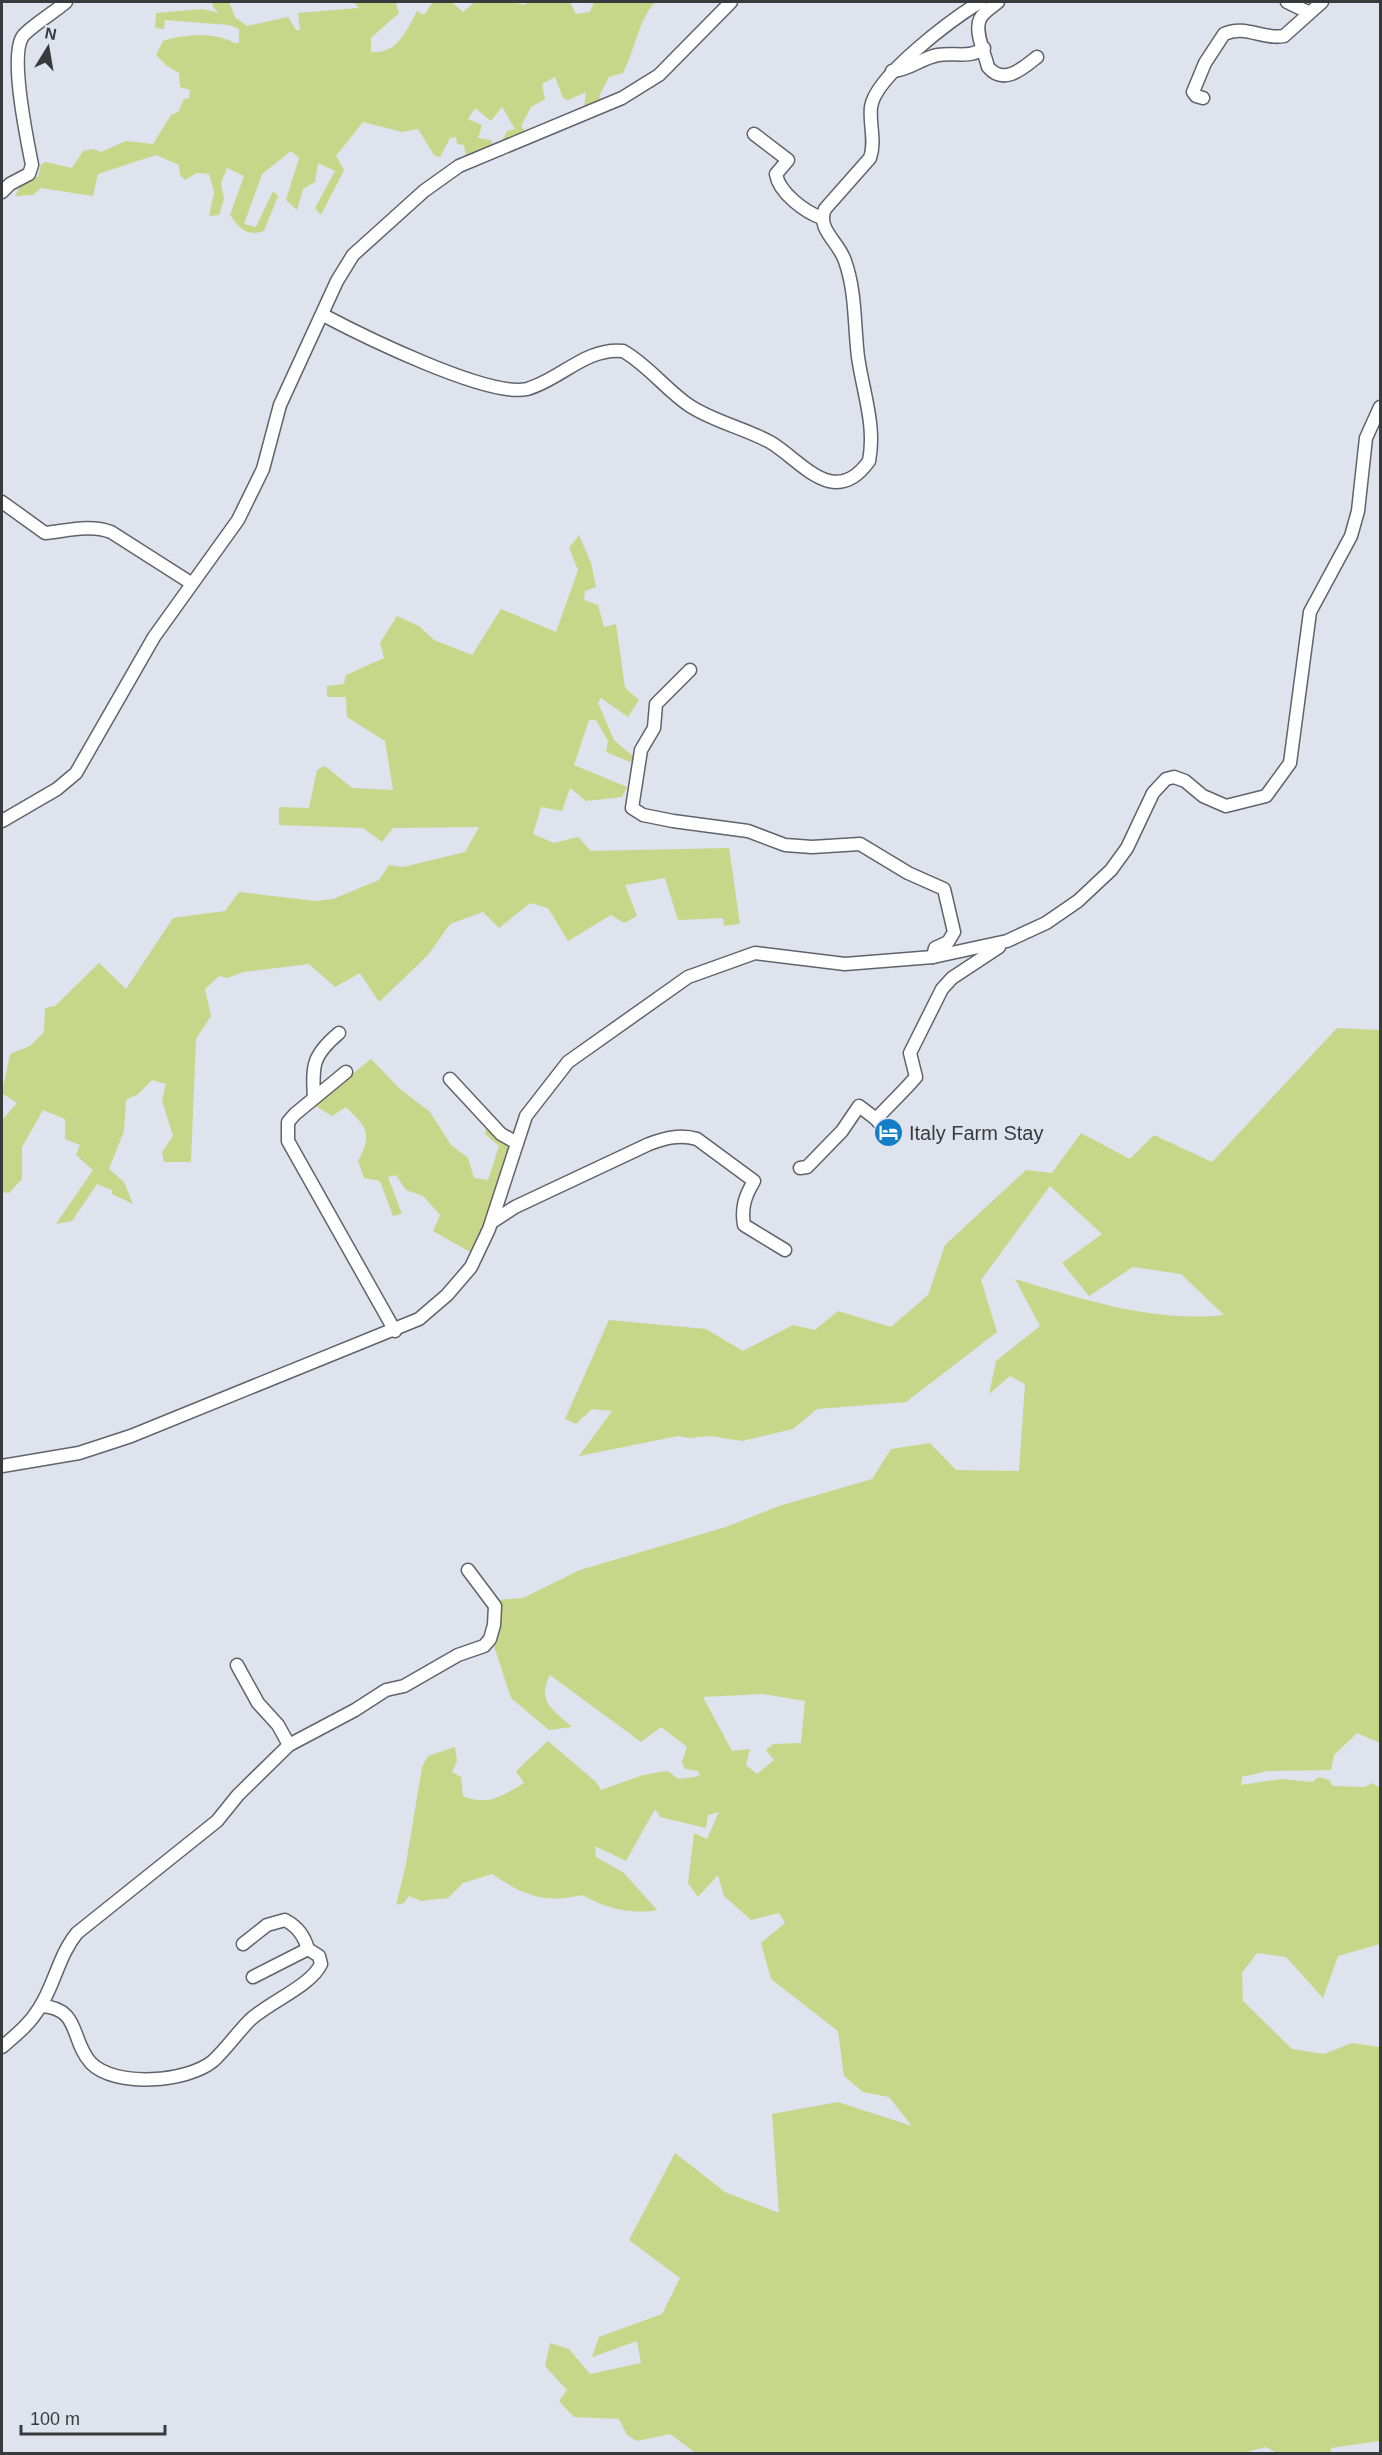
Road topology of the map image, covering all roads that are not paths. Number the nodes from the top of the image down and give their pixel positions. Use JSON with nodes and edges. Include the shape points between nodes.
{"nodes":[{"id":1,"x":66,"y":2,"type":"edge"},
{"id":2,"x":732,"y":2,"type":"edge"},
{"id":3,"x":980,"y":2,"type":"edge"},
{"id":4,"x":998,"y":2,"type":"edge"},
{"id":5,"x":1287,"y":2,"type":"edge"},
{"id":6,"x":1322,"y":2,"type":"edge"},
{"id":7,"x":1308,"y":12,"type":"junction"},
{"id":8,"x":984,"y":48,"type":"junction"},
{"id":9,"x":1037,"y":57,"type":"dead end"},
{"id":10,"x":892,"y":71,"type":"junction"},
{"id":11,"x":1203,"y":98,"type":"dead end"},
{"id":12,"x":754,"y":134,"type":"dead end"},
{"id":13,"x":2,"y":192,"type":"edge"},
{"id":14,"x":822,"y":218,"type":"junction"},
{"id":15,"x":323,"y":315,"type":"junction"},
{"id":16,"x":1380,"y":407,"type":"edge"},
{"id":17,"x":2,"y":502,"type":"edge"},
{"id":18,"x":191,"y":583,"type":"junction"},
{"id":19,"x":690,"y":670,"type":"dead end"},
{"id":20,"x":2,"y":821,"type":"edge"},
{"id":21,"x":1007,"y":941,"type":"junction"},
{"id":22,"x":933,"y":957,"type":"junction"},
{"id":23,"x":339,"y":1033,"type":"dead end"},
{"id":24,"x":346,"y":1072,"type":"dead end"},
{"id":25,"x":450,"y":1079,"type":"dead end"},
{"id":26,"x":314,"y":1098,"type":"junction"},
{"id":27,"x":876,"y":1119,"type":"junction"},
{"id":28,"x":888,"y":1133,"type":"dead end"},
{"id":29,"x":517,"y":1143,"type":"junction"},
{"id":30,"x":800,"y":1168,"type":"dead end"},
{"id":31,"x":492,"y":1222,"type":"junction"},
{"id":32,"x":785,"y":1250,"type":"dead end"},
{"id":33,"x":395,"y":1331,"type":"junction"},
{"id":34,"x":2,"y":1466,"type":"edge"},
{"id":35,"x":468,"y":1570,"type":"dead end"},
{"id":36,"x":237,"y":1665,"type":"dead end"},
{"id":37,"x":289,"y":1745,"type":"junction"},
{"id":38,"x":243,"y":1944,"type":"dead end"},
{"id":39,"x":308,"y":1949,"type":"junction"},
{"id":40,"x":253,"y":1977,"type":"dead end"},
{"id":41,"x":41,"y":2006,"type":"junction"},
{"id":42,"x":2,"y":2047,"type":"edge"}],
"edges":[{"from":1,"to":13,"type":"street","via":[[23,35],[18,45],[17,72],[32,165],[29,174]]},
{"from":2,"to":15,"type":"street","via":[[659,75],[622,98],[459,166],[424,191],[353,255],[337,280]]},
{"from":3,"to":10,"type":"street"},
{"from":4,"to":8,"type":"street","via":[[979,22]]},
{"from":5,"to":7,"type":"street"},
{"from":6,"to":7,"type":"street"},
{"from":7,"to":11,"type":"street","via":[[1284,36],[1244,30],[1224,34],[1195,85],[1193,92]]},
{"from":8,"to":9,"type":"street","via":[[988,67],[1001,75],[1014,74]]},
{"from":8,"to":10,"type":"street","via":[[971,54],[938,55],[910,68]]},
{"from":10,"to":14,"type":"street","via":[[871,105],[870,158],[825,208]]},
{"from":12,"to":14,"type":"street","via":[[788,160],[776,174],[783,188],[806,211]]},
{"from":14,"to":15,"type":"street","via":[[846,262],[872,429],[870,461],[855,475],[840,481],[817,478],[770,442],[700,412],[623,351],[612,350],[580,361],[538,385],[513,390],[471,382]]},
{"from":15,"to":18,"type":"street","via":[[280,405],[253,492],[238,520]]},
{"from":16,"to":21,"type":"street","via":[[1366,438],[1358,511],[1351,536],[1310,612],[1290,763],[1266,796],[1226,806],[1203,796],[1185,781],[1166,779],[1153,793],[1127,848],[1111,870],[1046,924]]},
{"from":17,"to":18,"type":"street","via":[[45,534],[74,529],[111,532]]},
{"from":18,"to":20,"type":"street","via":[[154,637],[76,773],[57,789]]},
{"from":19,"to":22,"type":"street","via":[[656,704],[654,728],[641,750],[632,808],[673,821],[748,831],[785,844],[812,847],[860,843],[908,873],[944,889],[954,932],[948,942],[935,948]]},
{"from":21,"to":22,"type":"street"},
{"from":21,"to":27,"type":"street","via":[[947,983],[910,1053],[916,1077]]},
{"from":22,"to":29,"type":"street","via":[[845,964],[755,953],[688,977],[568,1062],[526,1116]]},
{"from":23,"to":26,"type":"street","via":[[322,1047],[313,1065]]},
{"from":24,"to":26,"type":"street"},
{"from":25,"to":29,"type":"street","via":[[501,1134]]},
{"from":26,"to":33,"type":"street","via":[[288,1122],[288,1141]]},
{"from":27,"to":28,"type":"street"},
{"from":27,"to":30,"type":"street","via":[[859,1106],[842,1131],[807,1167]]},
{"from":29,"to":31,"type":"street"},
{"from":31,"to":32,"type":"street","via":[[515,1207],[649,1144],[688,1137],[697,1139],[754,1181],[742,1213],[744,1225]]},
{"from":31,"to":33,"type":"street","via":[[471,1267],[447,1295],[419,1319]]},
{"from":33,"to":34,"type":"street","via":[[131,1436],[79,1453]]},
{"from":35,"to":37,"type":"street","via":[[495,1606],[494,1625],[484,1646],[458,1655],[405,1686],[386,1690]]},
{"from":36,"to":37,"type":"street","via":[[258,1703],[278,1725]]},
{"from":37,"to":41,"type":"street","via":[[217,1821],[77,1933],[68,1944]]},
{"from":38,"to":39,"type":"street","via":[[267,1925],[285,1920],[294,1924]]},
{"from":39,"to":40,"type":"street"},
{"from":39,"to":41,"type":"street","via":[[319,1956],[321,1964],[312,1977],[250,2020],[212,2061],[182,2075],[132,2079],[106,2073],[86,2055],[70,2018],[53,2006]]},
{"from":41,"to":42,"type":"street","via":[[30,2023]]}]}
